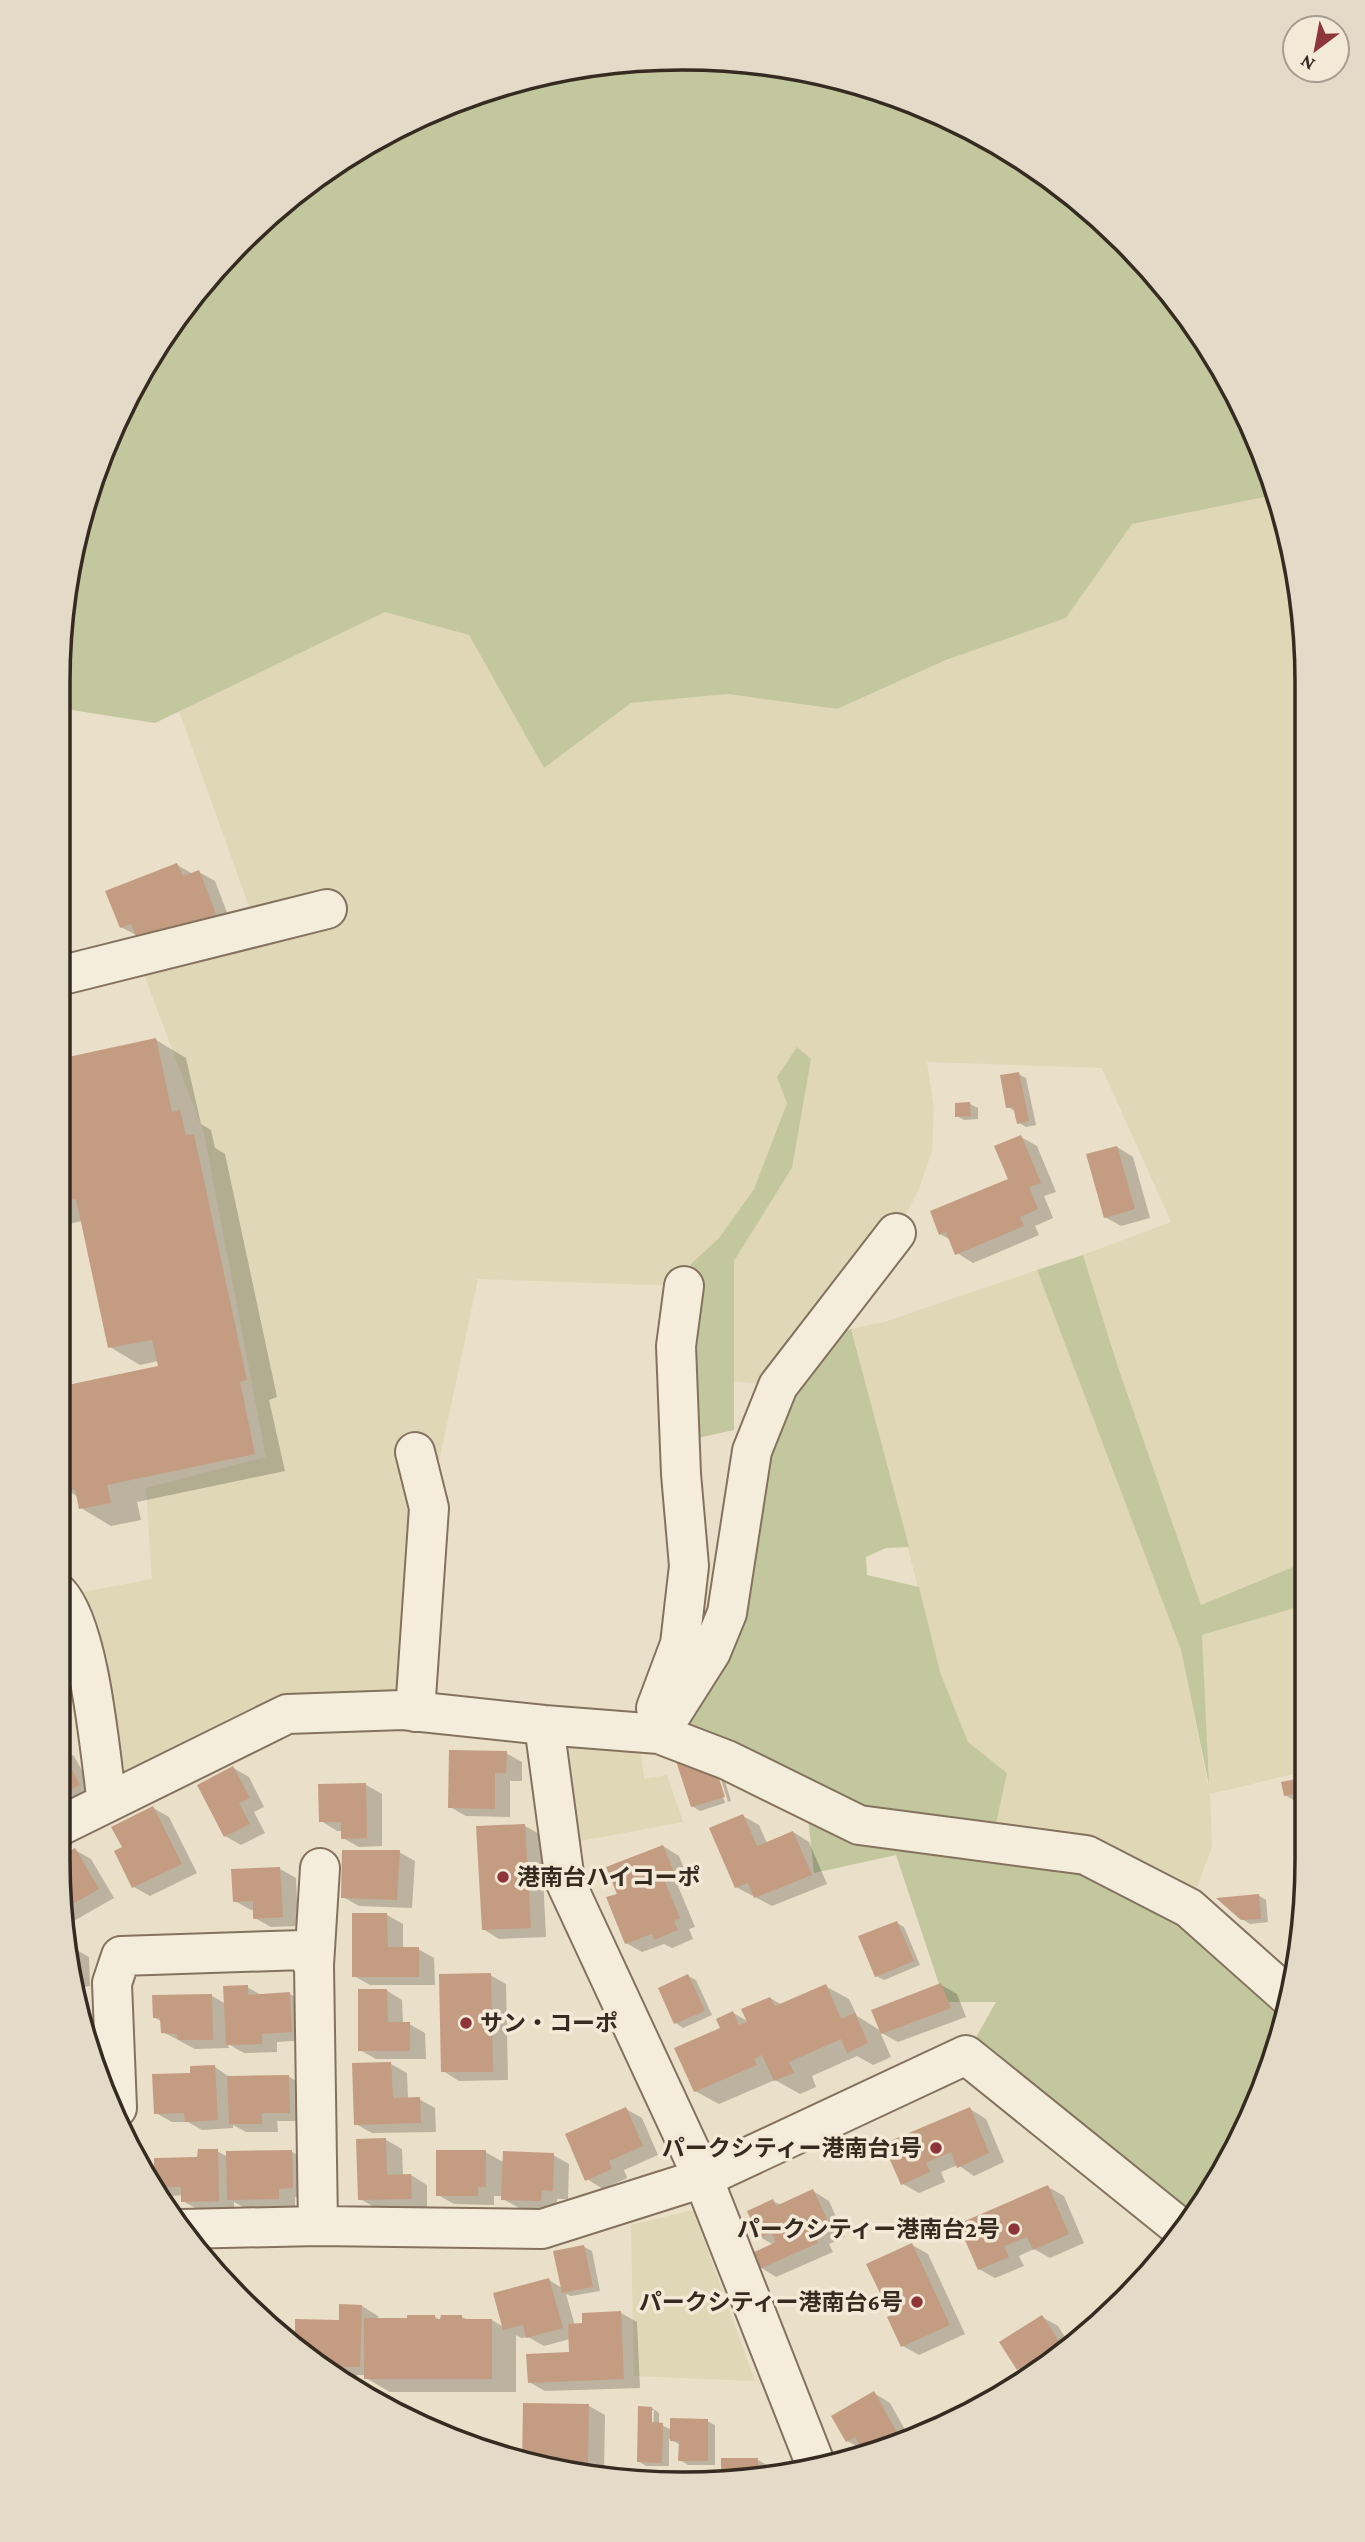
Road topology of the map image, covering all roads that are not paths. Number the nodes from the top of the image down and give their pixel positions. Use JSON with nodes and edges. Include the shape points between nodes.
{"nodes":[{"id":1,"x":327,"y":909,"type":"dead end"},
{"id":2,"x":70,"y":973,"type":"edge"},
{"id":3,"x":896,"y":1233,"type":"dead end"},
{"id":4,"x":684,"y":1286,"type":"dead end"},
{"id":5,"x":415,"y":1452,"type":"dead end"},
{"id":6,"x":70,"y":1613,"type":"edge"},
{"id":7,"x":415,"y":1712,"type":"junction"},
{"id":8,"x":544,"y":1726,"type":"junction"},
{"id":9,"x":659,"y":1734,"type":"junction"},
{"id":10,"x":107,"y":1803,"type":"junction"},
{"id":11,"x":70,"y":1821,"type":"edge"},
{"id":12,"x":320,"y":1868,"type":"dead end"},
{"id":13,"x":314,"y":1965,"type":"junction"},
{"id":14,"x":1281,"y":1990,"type":"edge"},
{"id":15,"x":116,"y":2092,"type":"edge"},
{"id":16,"x":703,"y":2178,"type":"junction"},
{"id":17,"x":1175,"y":2223,"type":"edge"},
{"id":18,"x":318,"y":2226,"type":"junction"},
{"id":19,"x":195,"y":2229,"type":"edge"},
{"id":20,"x":813,"y":2457,"type":"edge"}],
"edges":[{"from":1,"to":2,"type":"street"},
{"from":3,"to":9,"type":"street","via":[[778,1386],[752,1451],[727,1613],[710,1652]]},
{"from":4,"to":9,"type":"street","via":[[676,1346],[689,1566],[680,1644],[656,1708]]},
{"from":5,"to":7,"type":"street","via":[[429,1508]]},
{"from":6,"to":10,"type":"street","via":[[85,1654]]},
{"from":7,"to":8,"type":"street"},
{"from":7,"to":10,"type":"street","via":[[287,1714]]},
{"from":8,"to":9,"type":"street"},
{"from":8,"to":16,"type":"street","via":[[565,1881]]},
{"from":9,"to":14,"type":"street","via":[[727,1759],[859,1825],[1086,1855],[1189,1908]]},
{"from":10,"to":11,"type":"street"},
{"from":12,"to":13,"type":"street"},
{"from":13,"to":15,"type":"street","via":[[303,1950],[121,1955],[112,1983]]},
{"from":13,"to":18,"type":"street"},
{"from":16,"to":17,"type":"street","via":[[966,2055]]},
{"from":16,"to":18,"type":"street","via":[[541,2229]]},
{"from":16,"to":20,"type":"street"},
{"from":18,"to":19,"type":"street"}]}
